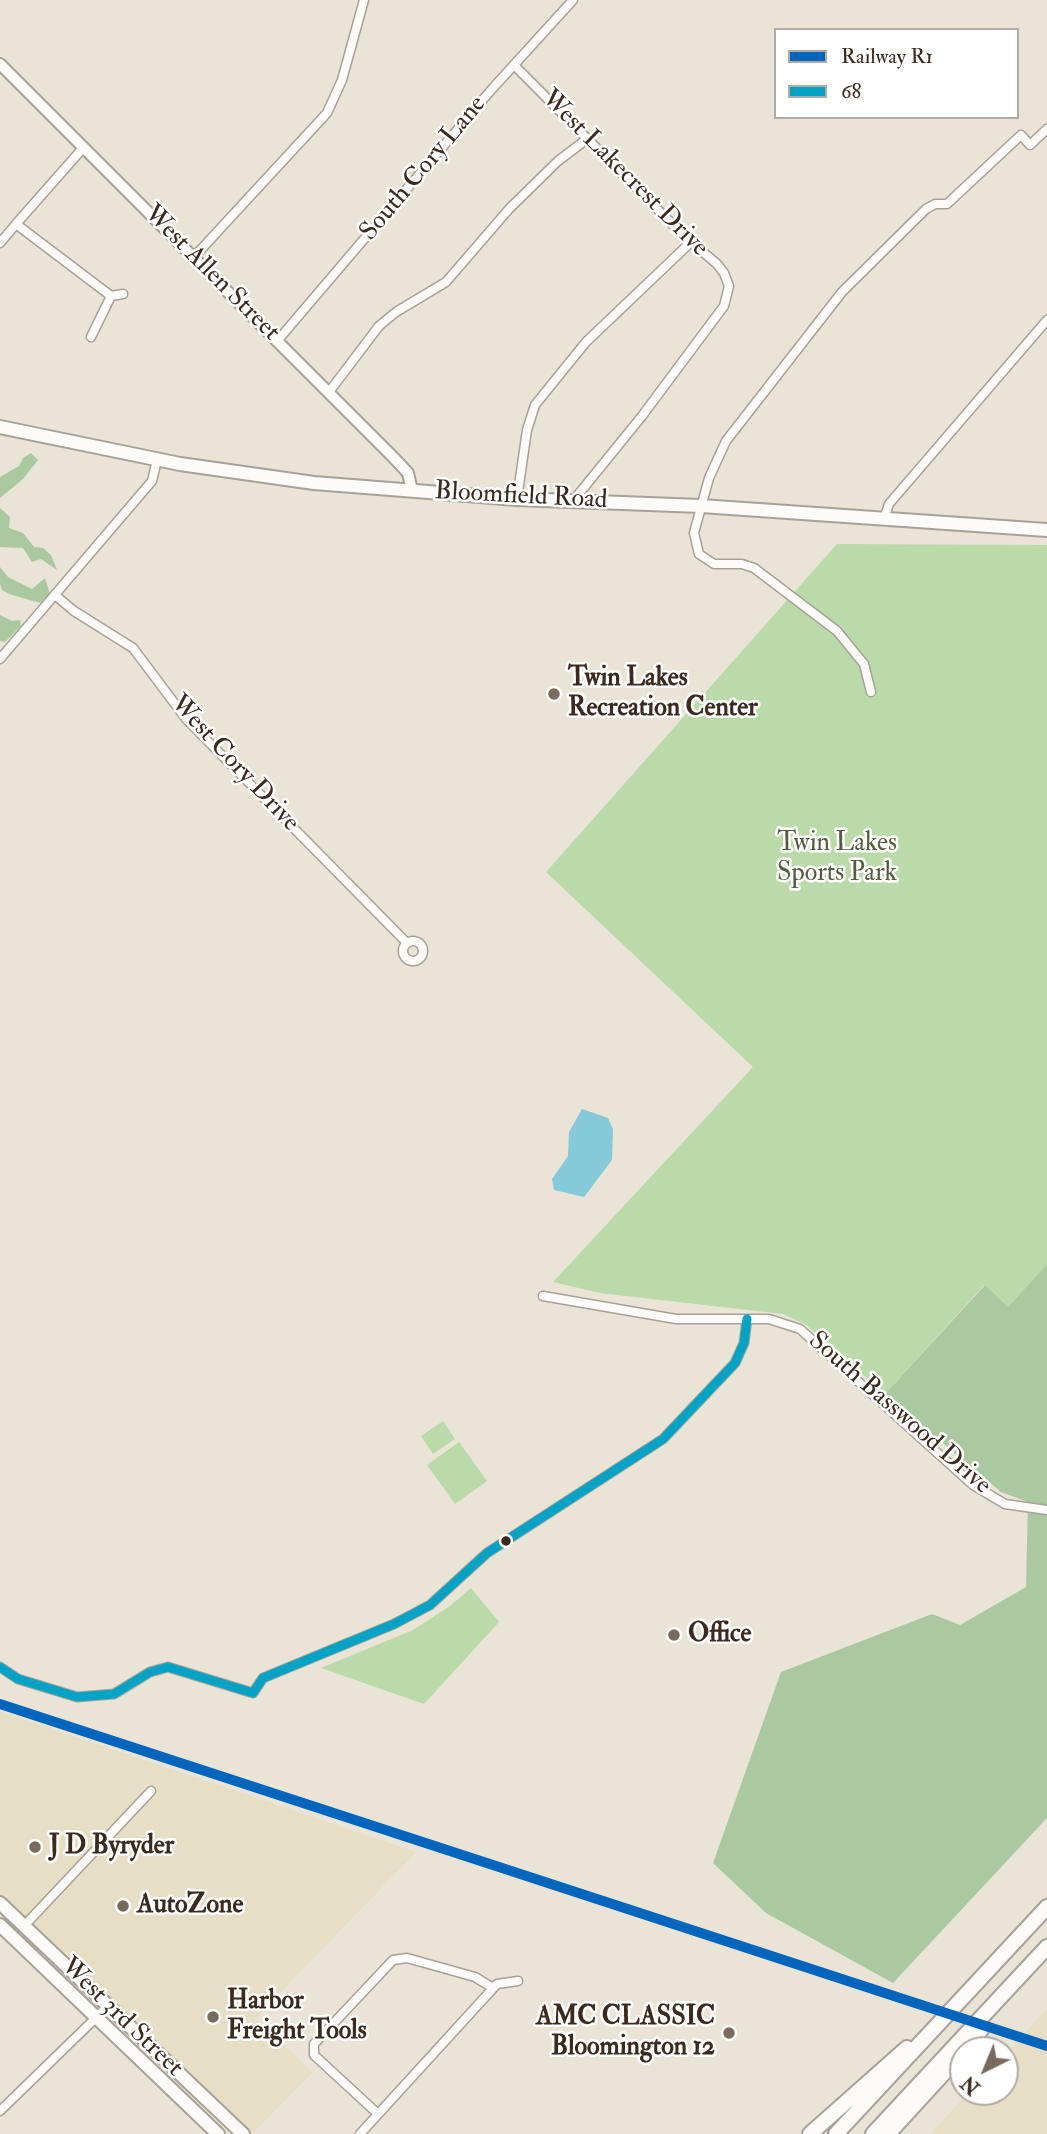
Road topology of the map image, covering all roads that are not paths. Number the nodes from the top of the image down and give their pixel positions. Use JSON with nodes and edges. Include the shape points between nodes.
{"nodes":[{"id":1,"x":364,"y":0,"type":"edge"},
{"id":2,"x":573,"y":0,"type":"edge"},
{"id":3,"x":0,"y":64,"type":"edge"},
{"id":4,"x":514,"y":65,"type":"junction"},
{"id":5,"x":1047,"y":129,"type":"edge"},
{"id":6,"x":587,"y":139,"type":"junction"},
{"id":7,"x":83,"y":148,"type":"junction"},
{"id":8,"x":16,"y":224,"type":"junction"},
{"id":9,"x":691,"y":242,"type":"junction"},
{"id":10,"x":0,"y":243,"type":"edge"},
{"id":11,"x":194,"y":257,"type":"junction"},
{"id":12,"x":122,"y":294,"type":"dead end"},
{"id":13,"x":111,"y":296,"type":"junction"},
{"id":14,"x":1047,"y":320,"type":"edge"},
{"id":15,"x":90,"y":337,"type":"dead end"},
{"id":16,"x":278,"y":340,"type":"junction"},
{"id":17,"x":329,"y":391,"type":"junction"},
{"id":18,"x":0,"y":427,"type":"edge"},
{"id":19,"x":157,"y":460,"type":"junction"},
{"id":20,"x":412,"y":491,"type":"junction"},
{"id":21,"x":517,"y":499,"type":"junction"},
{"id":22,"x":573,"y":501,"type":"junction"},
{"id":23,"x":701,"y":506,"type":"junction"},
{"id":24,"x":884,"y":519,"type":"junction"},
{"id":25,"x":1047,"y":530,"type":"edge"},
{"id":26,"x":55,"y":595,"type":"junction"},
{"id":27,"x":0,"y":659,"type":"edge"},
{"id":28,"x":871,"y":692,"type":"dead end"},
{"id":29,"x":407,"y":943,"type":"dead end"},
{"id":30,"x":543,"y":1296,"type":"dead end"},
{"id":31,"x":747,"y":1319,"type":"junction"},
{"id":32,"x":1047,"y":1510,"type":"edge"},
{"id":33,"x":0,"y":1667,"type":"edge"},
{"id":34,"x":151,"y":1791,"type":"dead end"},
{"id":35,"x":0,"y":1903,"type":"edge"},
{"id":36,"x":1047,"y":1906,"type":"edge"},
{"id":37,"x":0,"y":1926,"type":"edge"},
{"id":38,"x":24,"y":1926,"type":"junction"},
{"id":39,"x":1047,"y":1947,"type":"edge"},
{"id":40,"x":1035,"y":1959,"type":"junction"},
{"id":41,"x":518,"y":1981,"type":"dead end"},
{"id":42,"x":493,"y":1989,"type":"junction"},
{"id":43,"x":108,"y":2006,"type":"junction"},
{"id":44,"x":97,"y":2018,"type":"junction"},
{"id":45,"x":931,"y":2031,"type":"junction"},
{"id":46,"x":976,"y":2036,"type":"edge"},
{"id":47,"x":949,"y":2067,"type":"edge"},
{"id":48,"x":0,"y":2111,"type":"edge"},
{"id":49,"x":378,"y":2114,"type":"junction"},
{"id":50,"x":235,"y":2132,"type":"edge"},
{"id":51,"x":218,"y":2134,"type":"edge"},
{"id":52,"x":360,"y":2134,"type":"edge"},
{"id":53,"x":810,"y":2134,"type":"edge"},
{"id":54,"x":836,"y":2134,"type":"edge"},
{"id":55,"x":873,"y":2134,"type":"edge"},
{"id":56,"x":888,"y":2134,"type":"edge"}],
"edges":[{"from":1,"to":11,"type":"street","via":[[342,80],[327,113]]},
{"from":2,"to":4,"type":"street","name":"South Cory Lane"},
{"from":3,"to":7,"type":"street","name":"West Allen Street"},
{"from":4,"to":6,"type":"street","name":"West Lakecrest Drive"},
{"from":4,"to":16,"type":"street","name":"South Cory Lane"},
{"from":5,"to":23,"type":"street","via":[[1030,145],[1021,135],[947,204],[926,209],[837,298],[726,441],[716,457]]},
{"from":6,"to":9,"type":"street","name":"West Lakecrest Drive"},
{"from":6,"to":17,"type":"street","via":[[509,209],[446,282],[379,326]]},
{"from":7,"to":8,"type":"street"},
{"from":7,"to":11,"type":"street","name":"West Allen Street"},
{"from":8,"to":10,"type":"street"},
{"from":8,"to":13,"type":"street"},
{"from":9,"to":21,"type":"street","via":[[586,342],[535,405]]},
{"from":9,"to":22,"type":"street","name":"West Lakecrest Drive","via":[[721,268],[729,286],[724,306]]},
{"from":11,"to":16,"type":"street","name":"West Allen Street"},
{"from":12,"to":13,"type":"street"},
{"from":13,"to":15,"type":"street"},
{"from":14,"to":24,"type":"street","via":[[889,504]]},
{"from":16,"to":17,"type":"street","name":"West Allen Street"},
{"from":17,"to":20,"type":"street","name":"West Allen Street","via":[[408,473]]},
{"from":18,"to":19,"type":"main road","name":"Bloomfield Road"},
{"from":19,"to":20,"type":"main road","name":"Bloomfield Road","via":[[246,476]]},
{"from":19,"to":26,"type":"street","via":[[152,481]]},
{"from":20,"to":21,"type":"main road","name":"Bloomfield Road"},
{"from":21,"to":22,"type":"main road","name":"Bloomfield Road"},
{"from":22,"to":23,"type":"main road","name":"Bloomfield Road"},
{"from":23,"to":24,"type":"main road","name":"Bloomfield Road"},
{"from":23,"to":28,"type":"street","via":[[694,540],[701,556],[714,564],[754,568],[837,631],[864,664]]},
{"from":24,"to":25,"type":"main road","name":"Bloomfield Road"},
{"from":26,"to":27,"type":"street"},
{"from":26,"to":29,"type":"street","name":"West Cory Drive","via":[[134,648],[185,717]]},
{"from":30,"to":31,"type":"street","name":"South Basswood Drive","via":[[676,1319]]},
{"from":31,"to":32,"type":"street","name":"South Basswood Drive","via":[[789,1324],[810,1335],[972,1485],[1005,1504]]},
{"from":31,"to":33,"type":"street","via":[[735,1363],[663,1439],[487,1553],[430,1605],[263,1678],[253,1693],[168,1667],[150,1672],[114,1694],[77,1697],[18,1679]]},
{"from":34,"to":38,"type":"street"},
{"from":35,"to":38,"type":"main road","name":"West 3rd Street"},
{"from":36,"to":45,"type":"highway"},
{"from":37,"to":44,"type":"main road","name":"West 3rd Street"},
{"from":38,"to":43,"type":"main road","name":"West 3rd Street"},
{"from":39,"to":40,"type":"highway"},
{"from":40,"to":46,"type":"highway"},
{"from":40,"to":55,"type":"highway"},
{"from":41,"to":42,"type":"street","via":[[502,1982]]},
{"from":42,"to":49,"type":"street"},
{"from":42,"to":49,"type":"street","via":[[483,1980],[418,1961],[393,1960],[314,2044],[314,2055]]},
{"from":43,"to":44,"type":"street"},
{"from":43,"to":50,"type":"main road","name":"West 3rd Street"},
{"from":44,"to":48,"type":"street"},
{"from":44,"to":51,"type":"main road","name":"West 3rd Street"},
{"from":45,"to":53,"type":"highway","via":[[894,2057]]},
{"from":45,"to":54,"type":"highway"},
{"from":47,"to":56,"type":"highway"},
{"from":49,"to":52,"type":"street"}]}
